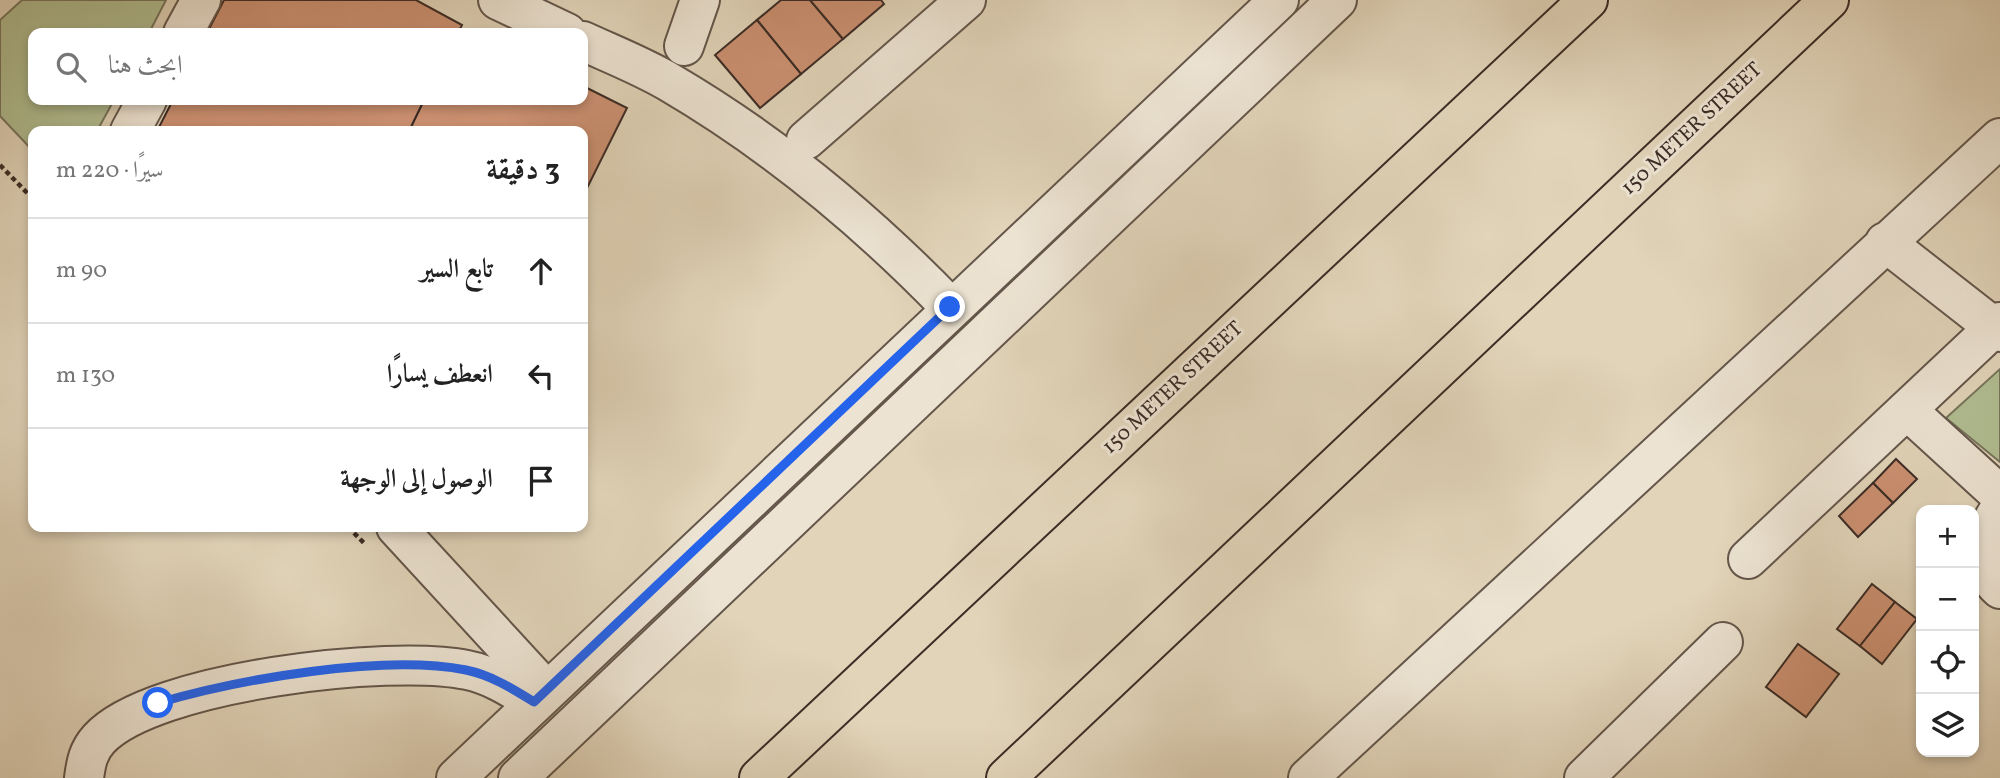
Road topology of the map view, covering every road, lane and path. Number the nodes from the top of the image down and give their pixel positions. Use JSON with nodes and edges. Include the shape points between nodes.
{"nodes":[{"id":1,"x":201,"y":0,"type":"edge"},
{"id":2,"x":498,"y":0,"type":"edge"},
{"id":3,"x":700,"y":0,"type":"edge"},
{"id":4,"x":966,"y":0,"type":"edge"},
{"id":5,"x":1279,"y":0,"type":"edge"},
{"id":6,"x":1337,"y":0,"type":"edge"},
{"id":7,"x":1588,"y":0,"type":"edge"},
{"id":8,"x":1829,"y":0,"type":"edge"},
{"id":9,"x":186,"y":28,"type":"edge"},
{"id":10,"x":557,"y":28,"type":"edge"},
{"id":11,"x":588,"y":43,"type":"edge"},
{"id":12,"x":684,"y":46,"type":"dead end"},
{"id":13,"x":144,"y":105,"type":"edge"},
{"id":14,"x":133,"y":126,"type":"edge"},
{"id":15,"x":2000,"y":138,"type":"edge"},
{"id":16,"x":806,"y":140,"type":"dead end"},
{"id":17,"x":0,"y":165,"type":"edge"},
{"id":18,"x":28,"y":194,"type":"edge"},
{"id":19,"x":1894,"y":235,"type":"junction"},
{"id":20,"x":950,"y":307,"type":"junction"},
{"id":21,"x":1999,"y":321,"type":"edge"},
{"id":22,"x":1907,"y":410,"type":"junction"},
{"id":23,"x":2000,"y":495,"type":"edge"},
{"id":24,"x":2000,"y":509,"type":"edge"},
{"id":25,"x":400,"y":532,"type":"edge"},
{"id":26,"x":1748,"y":559,"type":"dead end"},
{"id":27,"x":2000,"y":589,"type":"edge"},
{"id":28,"x":1723,"y":642,"type":"dead end"},
{"id":29,"x":540,"y":696,"type":"junction"},
{"id":30,"x":84,"y":778,"type":"edge"},
{"id":31,"x":456,"y":778,"type":"edge"},
{"id":32,"x":518,"y":778,"type":"edge"},
{"id":33,"x":759,"y":778,"type":"edge"},
{"id":34,"x":1006,"y":778,"type":"edge"},
{"id":35,"x":1308,"y":778,"type":"edge"},
{"id":36,"x":1584,"y":778,"type":"edge"}],
"edges":[{"from":1,"to":9,"type":"street"},
{"from":2,"to":10,"type":"street"},
{"from":3,"to":12,"type":"street"},
{"from":4,"to":16,"type":"street"},
{"from":5,"to":20,"type":"street"},
{"from":6,"to":32,"type":"street"},
{"from":7,"to":33,"type":"highway","name":"150 METER STREET"},
{"from":8,"to":34,"type":"highway","name":"150 METER STREET"},
{"from":11,"to":20,"type":"street","via":[[668,82],[781,156],[861,221]]},
{"from":13,"to":14,"type":"street"},
{"from":15,"to":19,"type":"street"},
{"from":17,"to":18,"type":"path"},
{"from":19,"to":21,"type":"street"},
{"from":19,"to":35,"type":"street"},
{"from":20,"to":29,"type":"street"},
{"from":21,"to":22,"type":"street"},
{"from":22,"to":23,"type":"street"},
{"from":22,"to":26,"type":"street"},
{"from":24,"to":27,"type":"street","via":[[1988,525],[1983,559],[1988,579]]},
{"from":25,"to":29,"type":"street"},
{"from":28,"to":36,"type":"street"},
{"from":29,"to":30,"type":"street","via":[[468,670],[436,666],[348,669],[247,681],[158,703],[117,723],[87,758]]},
{"from":29,"to":31,"type":"street"}]}
